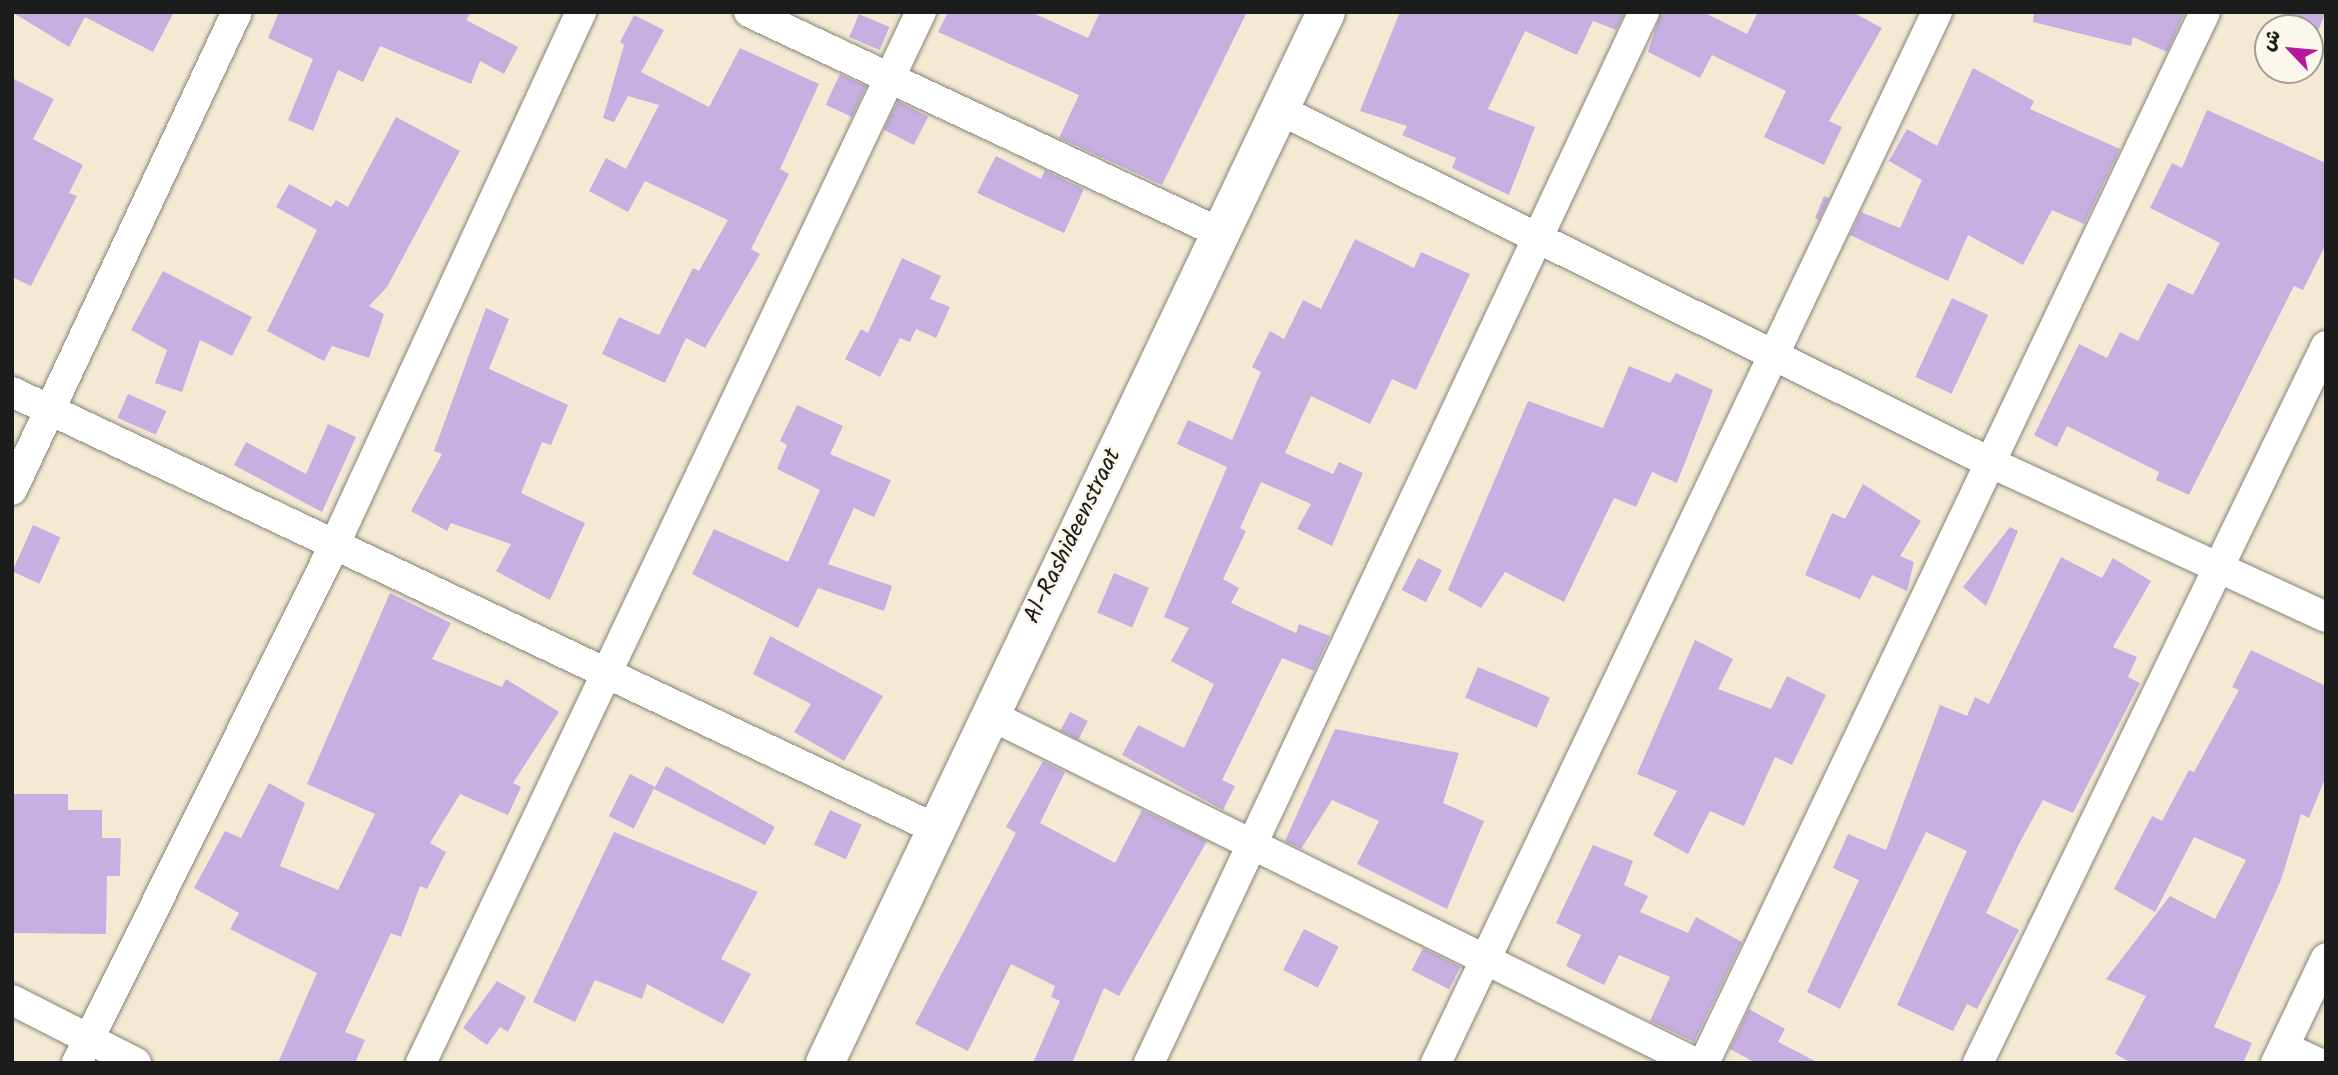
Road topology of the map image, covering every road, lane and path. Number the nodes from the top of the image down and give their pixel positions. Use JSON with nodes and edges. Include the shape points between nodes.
{"nodes":[{"id":1,"x":237,"y":12,"type":"edge"},
{"id":2,"x":581,"y":12,"type":"edge"},
{"id":3,"x":749,"y":12,"type":"edge"},
{"id":4,"x":921,"y":12,"type":"edge"},
{"id":5,"x":1326,"y":12,"type":"edge"},
{"id":6,"x":1644,"y":12,"type":"edge"},
{"id":7,"x":1937,"y":12,"type":"edge"},
{"id":8,"x":2204,"y":12,"type":"edge"},
{"id":9,"x":888,"y":81,"type":"junction"},
{"id":10,"x":1280,"y":110,"type":"junction"},
{"id":11,"x":1218,"y":232,"type":"junction"},
{"id":12,"x":1542,"y":237,"type":"junction"},
{"id":13,"x":2326,"y":346,"type":"edge"},
{"id":14,"x":1771,"y":352,"type":"junction"},
{"id":15,"x":12,"y":392,"type":"edge"},
{"id":16,"x":51,"y":410,"type":"junction"},
{"id":17,"x":1989,"y":462,"type":"junction"},
{"id":18,"x":12,"y":490,"type":"edge"},
{"id":19,"x":333,"y":548,"type":"junction"},
{"id":20,"x":2218,"y":569,"type":"junction"},
{"id":21,"x":2326,"y":617,"type":"edge"},
{"id":22,"x":602,"y":674,"type":"junction"},
{"id":23,"x":988,"y":713,"type":"junction"},
{"id":24,"x":934,"y":828,"type":"junction"},
{"id":25,"x":1253,"y":847,"type":"junction"},
{"id":26,"x":1488,"y":957,"type":"junction"},
{"id":27,"x":2326,"y":958,"type":"edge"},
{"id":28,"x":12,"y":1000,"type":"edge"},
{"id":29,"x":82,"y":1051,"type":"edge"},
{"id":30,"x":2280,"y":1055,"type":"edge"},
{"id":31,"x":136,"y":1063,"type":"edge"},
{"id":32,"x":421,"y":1063,"type":"edge"},
{"id":33,"x":825,"y":1063,"type":"edge"},
{"id":34,"x":1149,"y":1063,"type":"edge"},
{"id":35,"x":1436,"y":1063,"type":"edge"},
{"id":36,"x":1695,"y":1063,"type":"edge"},
{"id":37,"x":1704,"y":1063,"type":"edge"},
{"id":38,"x":1978,"y":1063,"type":"edge"},
{"id":39,"x":2319,"y":1063,"type":"edge"}],
"edges":[{"from":1,"to":16,"type":"street"},
{"from":2,"to":19,"type":"street"},
{"from":3,"to":9,"type":"street"},
{"from":4,"to":9,"type":"street"},
{"from":5,"to":10,"type":"street","name":"Al-Rashideenstraat"},
{"from":6,"to":12,"type":"street"},
{"from":7,"to":14,"type":"street"},
{"from":8,"to":17,"type":"street"},
{"from":9,"to":11,"type":"street"},
{"from":9,"to":22,"type":"street"},
{"from":10,"to":11,"type":"street","name":"Al-Rashideenstraat"},
{"from":10,"to":12,"type":"street"},
{"from":11,"to":23,"type":"street","name":"Al-Rashideenstraat"},
{"from":12,"to":14,"type":"street"},
{"from":12,"to":25,"type":"street"},
{"from":13,"to":20,"type":"street"},
{"from":14,"to":17,"type":"street"},
{"from":14,"to":26,"type":"street"},
{"from":15,"to":16,"type":"street"},
{"from":16,"to":18,"type":"street"},
{"from":16,"to":19,"type":"street"},
{"from":17,"to":20,"type":"street"},
{"from":17,"to":37,"type":"street"},
{"from":19,"to":22,"type":"street"},
{"from":19,"to":29,"type":"street"},
{"from":20,"to":21,"type":"street"},
{"from":20,"to":38,"type":"street"},
{"from":22,"to":24,"type":"street"},
{"from":22,"to":32,"type":"street"},
{"from":23,"to":24,"type":"street","name":"Al-Rashideenstraat"},
{"from":23,"to":25,"type":"street"},
{"from":24,"to":33,"type":"street","name":"Al-Rashideenstraat"},
{"from":25,"to":26,"type":"street"},
{"from":25,"to":34,"type":"street"},
{"from":26,"to":35,"type":"street"},
{"from":26,"to":36,"type":"street"},
{"from":27,"to":30,"type":"street"},
{"from":28,"to":29,"type":"street"},
{"from":29,"to":31,"type":"street"},
{"from":30,"to":39,"type":"street"}]}
